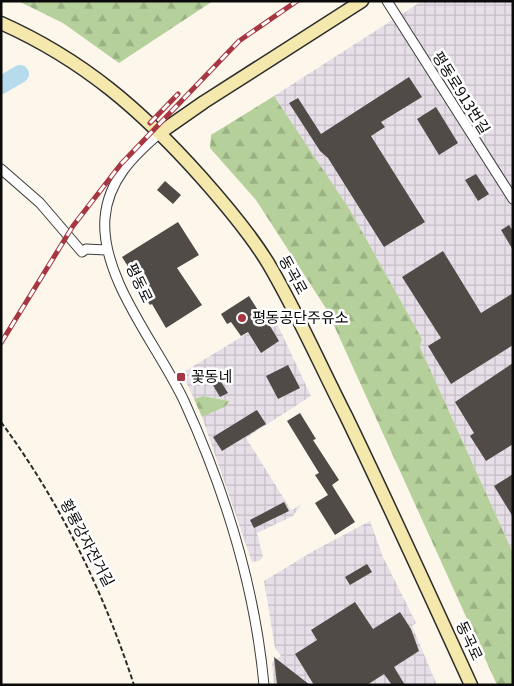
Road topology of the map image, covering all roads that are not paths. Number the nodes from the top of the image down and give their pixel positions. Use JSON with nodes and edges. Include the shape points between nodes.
{"nodes":[{"id":1,"x":362,"y":1,"type":"edge"},
{"id":2,"x":387,"y":1,"type":"edge"},
{"id":3,"x":1,"y":23,"type":"edge"},
{"id":4,"x":161,"y":132,"type":"junction"},
{"id":5,"x":1,"y":169,"type":"edge"},
{"id":6,"x":513,"y":199,"type":"edge"},
{"id":7,"x":106,"y":250,"type":"junction"},
{"id":8,"x":264,"y":685,"type":"edge"},
{"id":9,"x":471,"y":685,"type":"edge"}],
"edges":[{"from":1,"to":4,"type":"main road","name":"평동로"},
{"from":2,"to":6,"type":"street","name":"평동로913번길"},
{"from":3,"to":4,"type":"main road","name":"동곡로","via":[[56,50],[92,74]]},
{"from":4,"to":7,"type":"street","name":"평동로","via":[[128,162],[114,184],[105,217]]},
{"from":4,"to":9,"type":"main road","name":"동곡로","via":[[232,212],[267,262],[374,474]]},
{"from":5,"to":7,"type":"street","via":[[40,203],[82,252],[86,249]]},
{"from":7,"to":8,"type":"street","name":"평동로","via":[[120,285],[184,401],[210,462],[233,532],[260,644]]}]}
